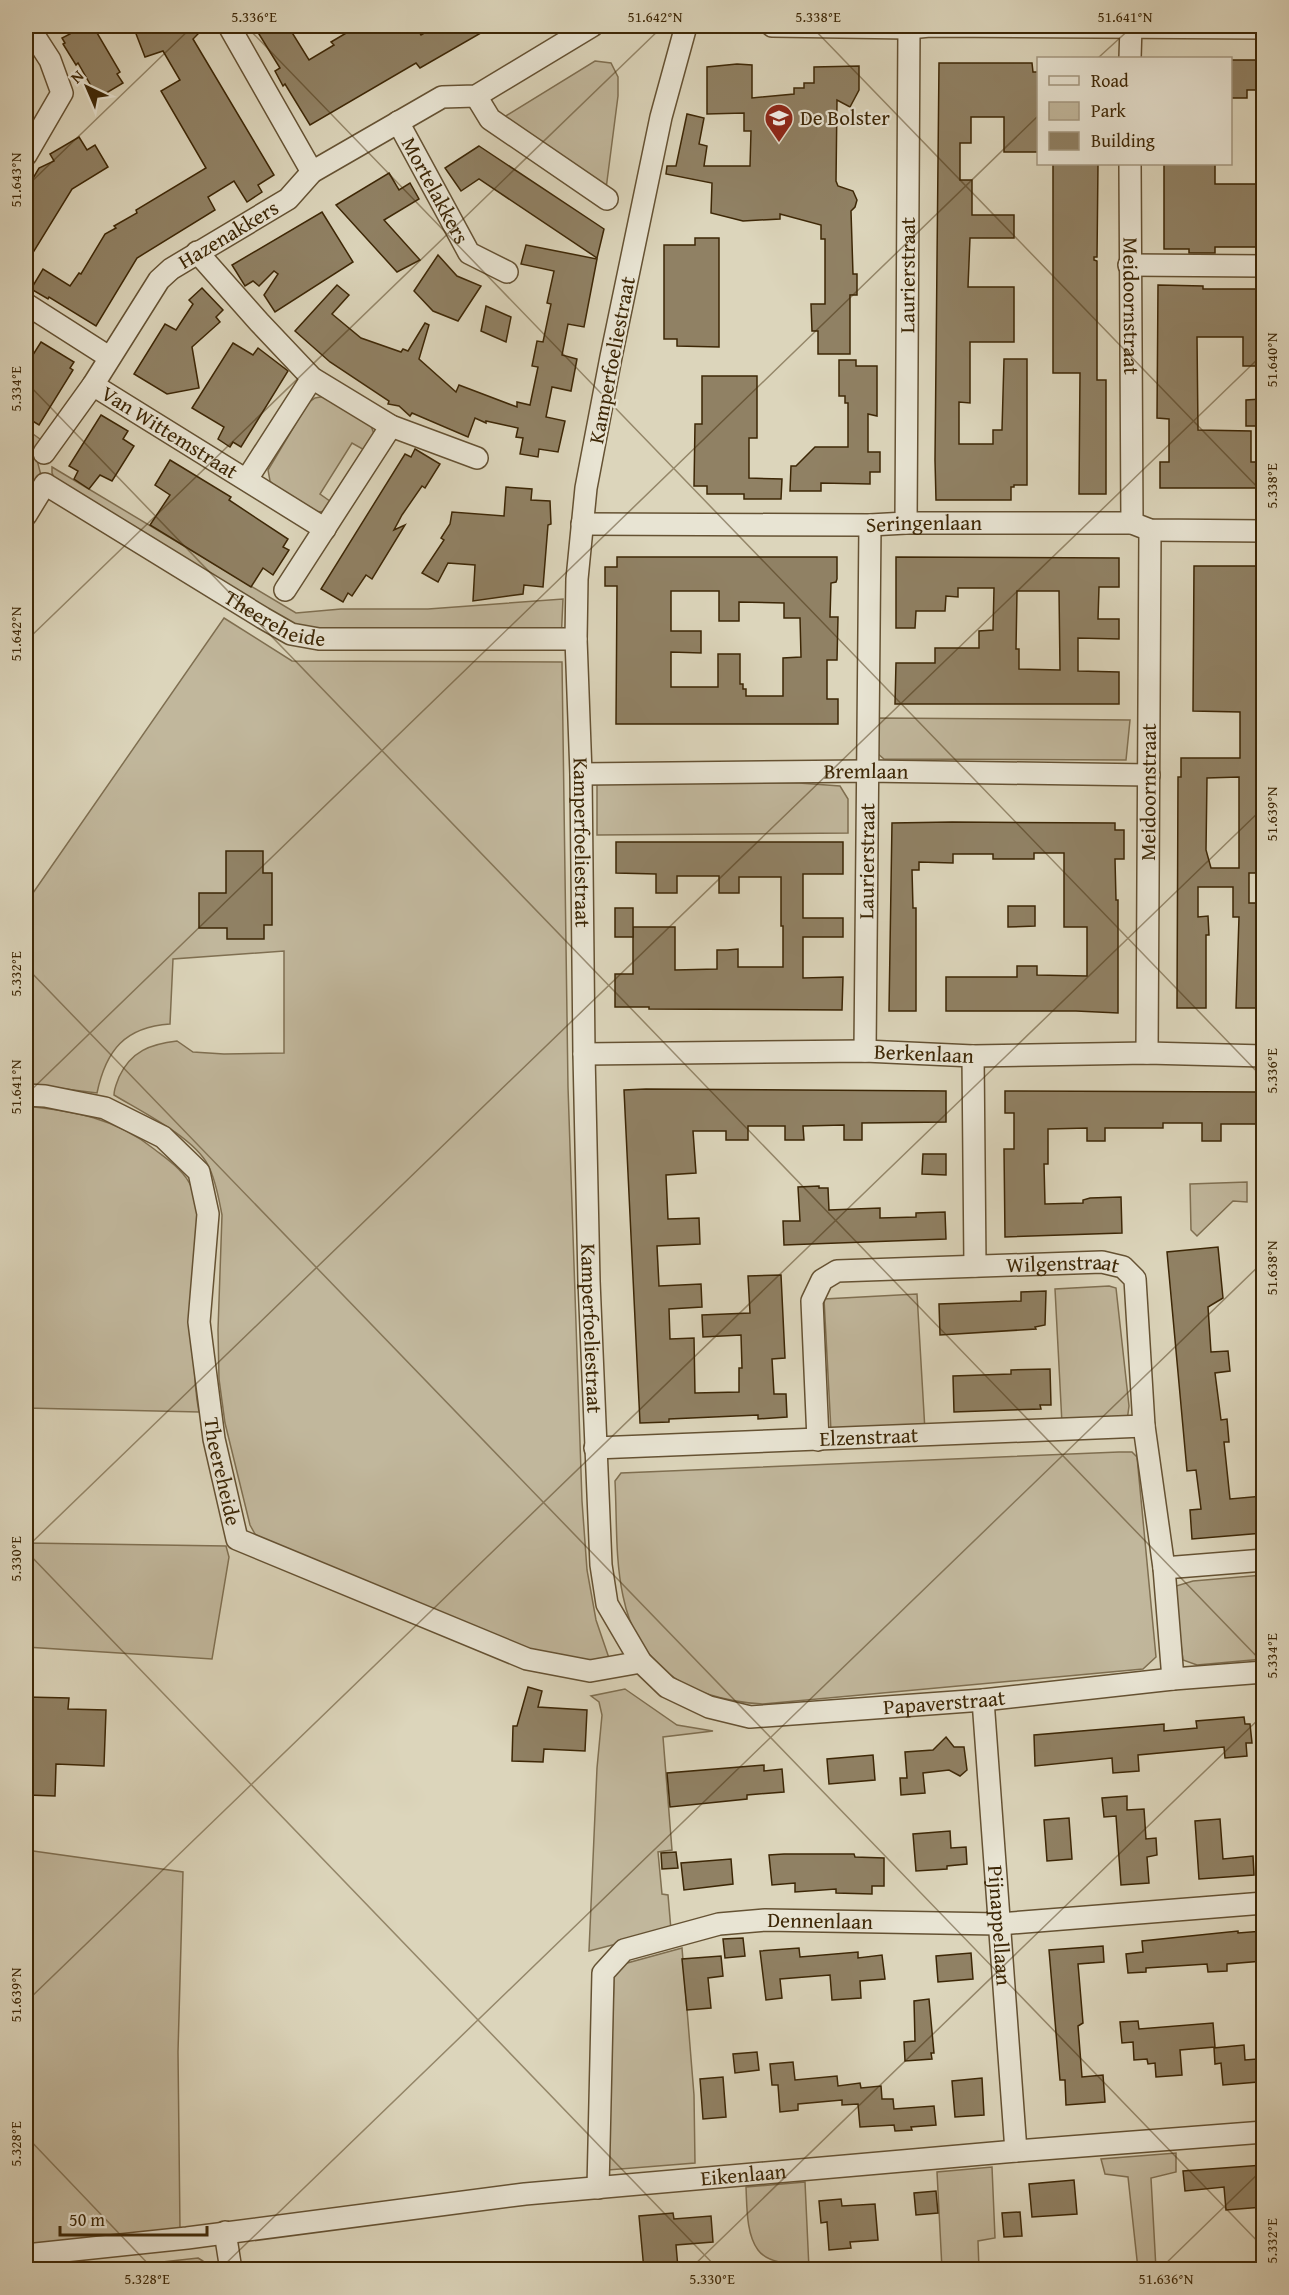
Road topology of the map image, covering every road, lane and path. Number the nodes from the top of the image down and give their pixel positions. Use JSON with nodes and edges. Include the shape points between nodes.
{"nodes":[{"id":1,"x":28,"y":26,"type":"edge"},
{"id":2,"x":229,"y":26,"type":"edge"},
{"id":3,"x":592,"y":26,"type":"edge"},
{"id":4,"x":686,"y":26,"type":"edge"},
{"id":5,"x":772,"y":26,"type":"edge"},
{"id":6,"x":930,"y":26,"type":"edge"},
{"id":7,"x":1130,"y":27,"type":"edge"},
{"id":8,"x":909,"y":28,"type":"junction"},
{"id":9,"x":1263,"y":28,"type":"edge"},
{"id":10,"x":1130,"y":57,"type":"edge"},
{"id":11,"x":476,"y":96,"type":"junction"},
{"id":12,"x":398,"y":122,"type":"junction"},
{"id":13,"x":26,"y":155,"type":"edge"},
{"id":14,"x":1130,"y":165,"type":"edge"},
{"id":15,"x":312,"y":172,"type":"junction"},
{"id":16,"x":606,"y":199,"type":"dead end"},
{"id":17,"x":197,"y":252,"type":"junction"},
{"id":18,"x":1129,"y":265,"type":"junction"},
{"id":19,"x":1263,"y":266,"type":"edge"},
{"id":20,"x":507,"y":272,"type":"dead end"},
{"id":21,"x":26,"y":304,"type":"edge"},
{"id":22,"x":109,"y":357,"type":"junction"},
{"id":23,"x":312,"y":378,"type":"junction"},
{"id":24,"x":93,"y":385,"type":"junction"},
{"id":25,"x":391,"y":426,"type":"junction"},
{"id":26,"x":44,"y":453,"type":"dead end"},
{"id":27,"x":477,"y":458,"type":"dead end"},
{"id":28,"x":247,"y":479,"type":"junction"},
{"id":29,"x":26,"y":515,"type":"edge"},
{"id":30,"x":906,"y":523,"type":"junction"},
{"id":31,"x":582,"y":524,"type":"junction"},
{"id":32,"x":870,"y":525,"type":"junction"},
{"id":33,"x":1141,"y":526,"type":"junction"},
{"id":34,"x":325,"y":529,"type":"junction"},
{"id":35,"x":1263,"y":531,"type":"edge"},
{"id":36,"x":285,"y":590,"type":"dead end"},
{"id":37,"x":576,"y":639,"type":"junction"},
{"id":38,"x":867,"y":771,"type":"junction"},
{"id":39,"x":581,"y":774,"type":"junction"},
{"id":40,"x":1149,"y":775,"type":"junction"},
{"id":41,"x":865,"y":1051,"type":"junction"},
{"id":42,"x":1147,"y":1053,"type":"junction"},
{"id":43,"x":584,"y":1054,"type":"junction"},
{"id":44,"x":973,"y":1056,"type":"junction"},
{"id":45,"x":1263,"y":1056,"type":"edge"},
{"id":46,"x":26,"y":1095,"type":"edge"},
{"id":47,"x":975,"y":1266,"type":"junction"},
{"id":48,"x":1144,"y":1426,"type":"junction"},
{"id":49,"x":818,"y":1440,"type":"junction"},
{"id":50,"x":595,"y":1448,"type":"junction"},
{"id":51,"x":1263,"y":1560,"type":"edge"},
{"id":52,"x":1164,"y":1568,"type":"junction"},
{"id":53,"x":641,"y":1662,"type":"junction"},
{"id":54,"x":1263,"y":1672,"type":"edge"},
{"id":55,"x":1173,"y":1679,"type":"junction"},
{"id":56,"x":983,"y":1700,"type":"junction"},
{"id":57,"x":1263,"y":1903,"type":"edge"},
{"id":58,"x":999,"y":1924,"type":"junction"},
{"id":59,"x":1263,"y":2132,"type":"edge"},
{"id":60,"x":1016,"y":2151,"type":"junction"},
{"id":61,"x":598,"y":2188,"type":"junction"},
{"id":62,"x":225,"y":2232,"type":"junction"},
{"id":63,"x":26,"y":2255,"type":"edge"},
{"id":64,"x":231,"y":2270,"type":"edge"}],
"edges":[{"from":1,"to":13,"type":"street","via":[[50,60],[62,93]]},
{"from":2,"to":15,"type":"street"},
{"from":3,"to":11,"type":"street","name":"Hazenakkers"},
{"from":4,"to":31,"type":"street","name":"Kamperfoeliestraat","via":[[661,117],[611,357]]},
{"from":5,"to":8,"type":"street"},
{"from":6,"to":7,"type":"street"},
{"from":6,"to":8,"type":"street"},
{"from":7,"to":9,"type":"street"},
{"from":7,"to":10,"type":"street"},
{"from":8,"to":30,"type":"street","name":"Laurierstraat"},
{"from":11,"to":12,"type":"street","name":"Hazenakkers","via":[[442,97]]},
{"from":11,"to":16,"type":"street","via":[[490,119]]},
{"from":12,"to":15,"type":"street","name":"Hazenakkers"},
{"from":12,"to":20,"type":"street","name":"Mortelakkers","via":[[469,253]]},
{"from":14,"to":18,"type":"street","name":"Meidoornstraat"},
{"from":15,"to":17,"type":"street","name":"Hazenakkers","via":[[288,200]]},
{"from":17,"to":22,"type":"street","name":"Hazenakkers","via":[[159,280]]},
{"from":17,"to":23,"type":"street"},
{"from":18,"to":19,"type":"street"},
{"from":18,"to":33,"type":"street","name":"Meidoornstraat"},
{"from":21,"to":22,"type":"street"},
{"from":22,"to":24,"type":"street","name":"Hazenakkers"},
{"from":23,"to":25,"type":"street"},
{"from":23,"to":28,"type":"street","name":"Van Wittemstraat"},
{"from":24,"to":26,"type":"street","name":"Hazenakkers"},
{"from":24,"to":28,"type":"street","name":"Van Wittemstraat"},
{"from":25,"to":27,"type":"street"},
{"from":25,"to":34,"type":"street"},
{"from":28,"to":34,"type":"street","name":"Van Wittemstraat"},
{"from":29,"to":37,"type":"street","name":"Theereheide","via":[[45,484],[291,634],[319,639]]},
{"from":30,"to":32,"type":"street","name":"Seringenlaan"},
{"from":30,"to":33,"type":"street","name":"Seringenlaan"},
{"from":31,"to":32,"type":"street","name":"Seringenlaan"},
{"from":31,"to":37,"type":"street","name":"Kamperfoeliestraat"},
{"from":32,"to":38,"type":"street","name":"Laurierstraat"},
{"from":33,"to":35,"type":"street","name":"Seringenlaan"},
{"from":33,"to":40,"type":"street","name":"Meidoornstraat"},
{"from":34,"to":36,"type":"street"},
{"from":37,"to":39,"type":"street","name":"Kamperfoeliestraat"},
{"from":38,"to":39,"type":"street","name":"Bremlaan"},
{"from":38,"to":40,"type":"street","name":"Bremlaan"},
{"from":38,"to":41,"type":"street","name":"Laurierstraat"},
{"from":39,"to":43,"type":"street","name":"Kamperfoeliestraat"},
{"from":40,"to":42,"type":"street","name":"Meidoornstraat"},
{"from":41,"to":43,"type":"street","name":"Berkenlaan"},
{"from":41,"to":44,"type":"street","name":"Berkenlaan"},
{"from":42,"to":44,"type":"street","name":"Berkenlaan"},
{"from":42,"to":45,"type":"street","name":"Berkenlaan"},
{"from":43,"to":50,"type":"street","name":"Kamperfoeliestraat"},
{"from":44,"to":47,"type":"street"},
{"from":46,"to":53,"type":"street","name":"Theereheide","via":[[105,1108],[163,1137],[199,1172],[208,1214],[199,1322],[214,1439],[237,1539],[527,1659],[590,1671]]},
{"from":47,"to":48,"type":"street","name":"Wilgenstraat","via":[[1102,1262],[1123,1267],[1136,1279]]},
{"from":47,"to":49,"type":"street","name":"Wilgenstraat","via":[[837,1271],[822,1280],[812,1301]]},
{"from":48,"to":49,"type":"street","name":"Elzenstraat"},
{"from":48,"to":52,"type":"street","name":"Wilgenstraat"},
{"from":49,"to":50,"type":"street","name":"Elzenstraat"},
{"from":50,"to":53,"type":"street","name":"Kamperfoeliestraat","via":[[607,1604]]},
{"from":51,"to":52,"type":"street"},
{"from":52,"to":55,"type":"street","name":"Wilgenstraat"},
{"from":53,"to":56,"type":"street","name":"Papaverstraat","via":[[667,1687],[709,1707],[750,1717]]},
{"from":54,"to":55,"type":"street","name":"Papaverstraat"},
{"from":55,"to":56,"type":"street","name":"Papaverstraat"},
{"from":56,"to":58,"type":"street","name":"Pijnappellaan"},
{"from":57,"to":58,"type":"street","name":"Dennenlaan"},
{"from":58,"to":60,"type":"street","name":"Pijnappellaan"},
{"from":58,"to":61,"type":"street","name":"Dennenlaan","via":[[765,1920],[719,1924],[624,1950],[603,1973]]},
{"from":59,"to":60,"type":"street","name":"Eikenlaan"},
{"from":60,"to":61,"type":"street","name":"Eikenlaan"},
{"from":61,"to":62,"type":"street","name":"Eikenlaan"},
{"from":62,"to":63,"type":"street","name":"Eikenlaan"},
{"from":62,"to":64,"type":"street"}]}
